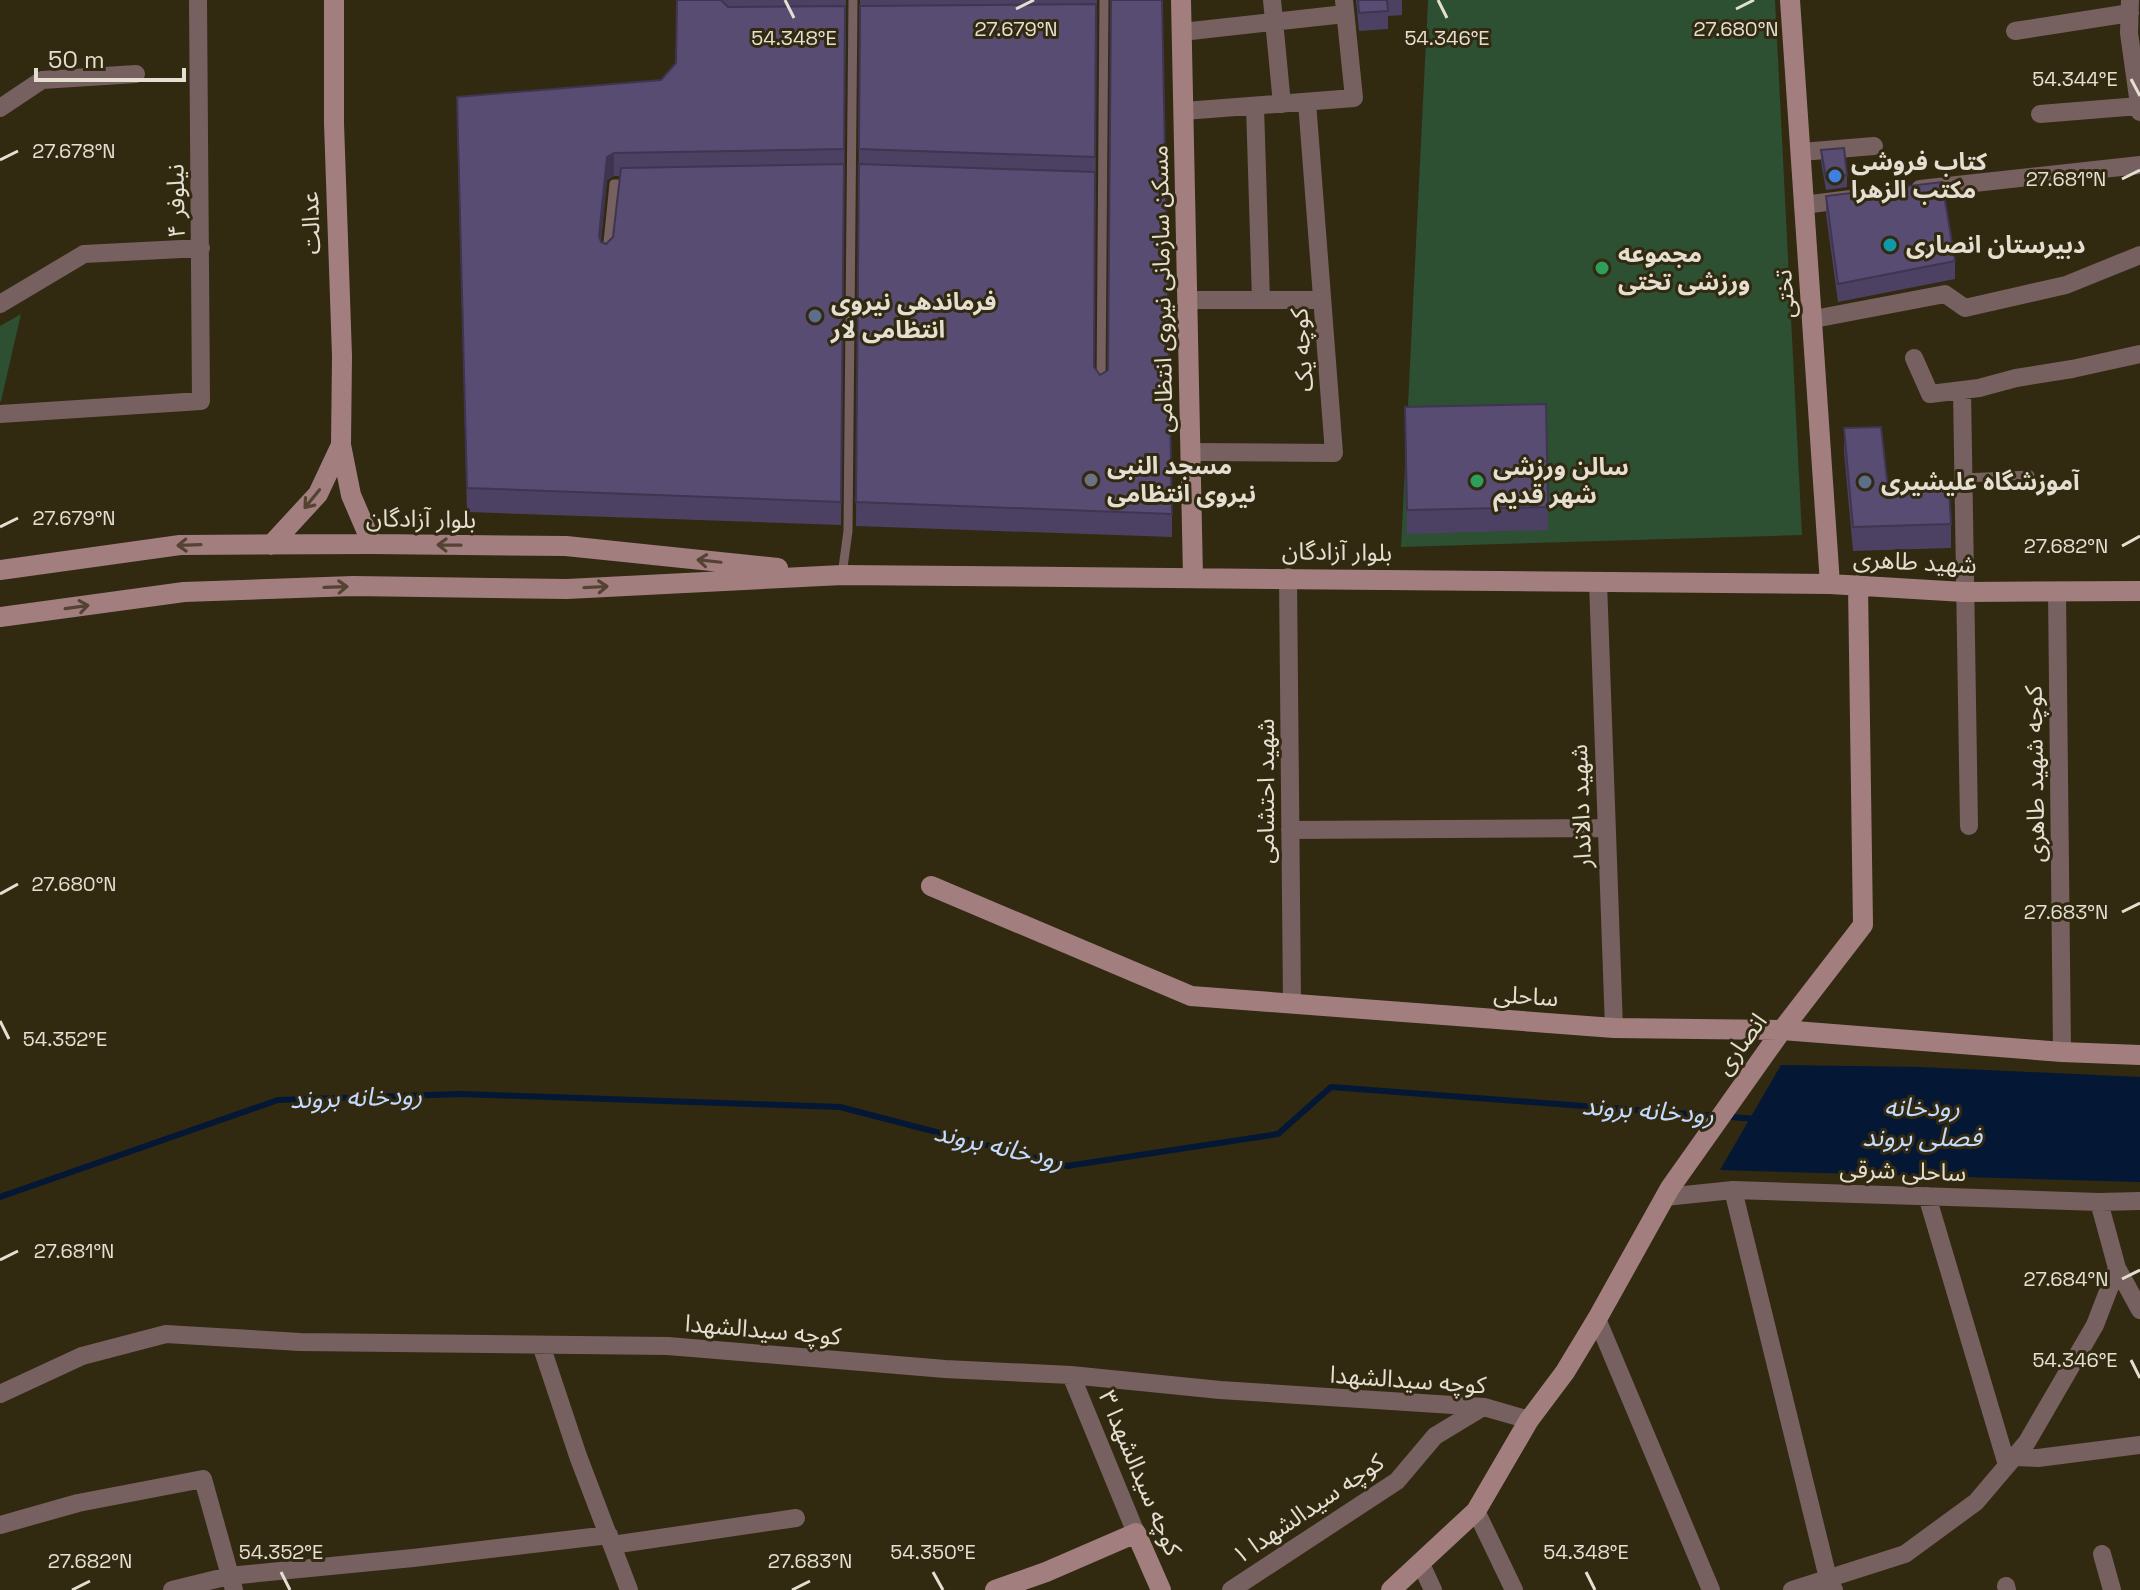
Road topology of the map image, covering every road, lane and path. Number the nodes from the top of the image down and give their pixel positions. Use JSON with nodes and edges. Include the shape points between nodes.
{"nodes":[{"id":1,"x":198,"y":0,"type":"edge"},
{"id":2,"x":334,"y":0,"type":"edge"},
{"id":3,"x":853,"y":0,"type":"edge"},
{"id":4,"x":1104,"y":0,"type":"edge"},
{"id":5,"x":1181,"y":0,"type":"edge"},
{"id":6,"x":1272,"y":0,"type":"edge"},
{"id":7,"x":1790,"y":0,"type":"edge"},
{"id":8,"x":1345,"y":7,"type":"edge"},
{"id":9,"x":2130,"y":7,"type":"edge"},
{"id":10,"x":1088,"y":20,"type":"edge"},
{"id":11,"x":1104,"y":20,"type":"junction"},
{"id":12,"x":837,"y":22,"type":"edge"},
{"id":13,"x":853,"y":22,"type":"junction"},
{"id":14,"x":869,"y":22,"type":"edge"},
{"id":15,"x":1275,"y":22,"type":"junction"},
{"id":16,"x":2015,"y":31,"type":"dead end"},
{"id":17,"x":1182,"y":32,"type":"junction"},
{"id":18,"x":2134,"y":33,"type":"edge"},
{"id":19,"x":136,"y":74,"type":"dead end"},
{"id":20,"x":1307,"y":102,"type":"junction"},
{"id":21,"x":1282,"y":104,"type":"junction"},
{"id":22,"x":1255,"y":106,"type":"junction"},
{"id":23,"x":0,"y":108,"type":"edge"},
{"id":24,"x":2139,"y":109,"type":"edge"},
{"id":25,"x":1184,"y":111,"type":"junction"},
{"id":26,"x":2040,"y":114,"type":"dead end"},
{"id":27,"x":1874,"y":146,"type":"dead end"},
{"id":28,"x":1801,"y":152,"type":"junction"},
{"id":29,"x":2140,"y":165,"type":"edge"},
{"id":30,"x":852,"y":180,"type":"junction"},
{"id":31,"x":836,"y":181,"type":"edge"},
{"id":32,"x":867,"y":181,"type":"edge"},
{"id":33,"x":646,"y":184,"type":"edge"},
{"id":34,"x":1087,"y":187,"type":"edge"},
{"id":35,"x":1103,"y":188,"type":"junction"},
{"id":36,"x":1906,"y":191,"type":"edge"},
{"id":37,"x":1862,"y":197,"type":"edge"},
{"id":38,"x":1803,"y":205,"type":"junction"},
{"id":39,"x":201,"y":248,"type":"junction"},
{"id":40,"x":2140,"y":255,"type":"edge"},
{"id":41,"x":606,"y":260,"type":"edge"},
{"id":42,"x":1188,"y":300,"type":"junction"},
{"id":43,"x":1261,"y":300,"type":"junction"},
{"id":44,"x":1322,"y":300,"type":"junction"},
{"id":45,"x":0,"y":304,"type":"edge"},
{"id":46,"x":1814,"y":319,"type":"junction"},
{"id":47,"x":2140,"y":354,"type":"edge"},
{"id":48,"x":1914,"y":358,"type":"dead end"},
{"id":49,"x":1962,"y":390,"type":"junction"},
{"id":50,"x":1101,"y":391,"type":"edge"},
{"id":51,"x":0,"y":414,"type":"edge"},
{"id":52,"x":341,"y":445,"type":"junction"},
{"id":53,"x":1192,"y":452,"type":"junction"},
{"id":54,"x":2030,"y":475,"type":"dead end"},
{"id":55,"x":1963,"y":478,"type":"junction"},
{"id":56,"x":372,"y":544,"type":"junction"},
{"id":57,"x":271,"y":545,"type":"junction"},
{"id":58,"x":0,"y":570,"type":"edge"},
{"id":59,"x":842,"y":575,"type":"junction"},
{"id":60,"x":1193,"y":577,"type":"junction"},
{"id":61,"x":1288,"y":577,"type":"junction"},
{"id":62,"x":1598,"y":582,"type":"junction"},
{"id":63,"x":1830,"y":584,"type":"junction"},
{"id":64,"x":1858,"y":585,"type":"junction"},
{"id":65,"x":2140,"y":591,"type":"edge"},
{"id":66,"x":1964,"y":592,"type":"junction"},
{"id":67,"x":2057,"y":592,"type":"junction"},
{"id":68,"x":0,"y":617,"type":"edge"},
{"id":69,"x":1969,"y":826,"type":"dead end"},
{"id":70,"x":1605,"y":828,"type":"junction"},
{"id":71,"x":1290,"y":830,"type":"junction"},
{"id":72,"x":931,"y":886,"type":"dead end"},
{"id":73,"x":1292,"y":1004,"type":"junction"},
{"id":74,"x":1614,"y":1028,"type":"junction"},
{"id":75,"x":1782,"y":1030,"type":"junction"},
{"id":76,"x":2062,"y":1052,"type":"junction"},
{"id":77,"x":2140,"y":1055,"type":"edge"},
{"id":78,"x":1733,"y":1190,"type":"junction"},
{"id":79,"x":1668,"y":1192,"type":"junction"},
{"id":80,"x":1927,"y":1196,"type":"junction"},
{"id":81,"x":2140,"y":1201,"type":"edge"},
{"id":82,"x":2099,"y":1202,"type":"junction"},
{"id":83,"x":2117,"y":1268,"type":"junction"},
{"id":84,"x":2140,"y":1310,"type":"edge"},
{"id":85,"x":1597,"y":1319,"type":"junction"},
{"id":86,"x":541,"y":1345,"type":"junction"},
{"id":87,"x":1071,"y":1375,"type":"junction"},
{"id":88,"x":0,"y":1394,"type":"edge"},
{"id":89,"x":1484,"y":1407,"type":"junction"},
{"id":90,"x":1529,"y":1420,"type":"junction"},
{"id":91,"x":2140,"y":1445,"type":"edge"},
{"id":92,"x":2011,"y":1461,"type":"junction"},
{"id":93,"x":1476,"y":1511,"type":"junction"},
{"id":94,"x":796,"y":1518,"type":"dead end"},
{"id":95,"x":0,"y":1525,"type":"edge"},
{"id":96,"x":1136,"y":1533,"type":"junction"},
{"id":97,"x":610,"y":1540,"type":"junction"},
{"id":98,"x":2102,"y":1554,"type":"dead end"},
{"id":99,"x":1421,"y":1564,"type":"junction"},
{"id":100,"x":232,"y":1583,"type":"edge"},
{"id":101,"x":1831,"y":1584,"type":"edge"},
{"id":102,"x":172,"y":1590,"type":"edge"},
{"id":103,"x":629,"y":1590,"type":"edge"},
{"id":104,"x":995,"y":1590,"type":"edge"},
{"id":105,"x":1161,"y":1590,"type":"edge"},
{"id":106,"x":1231,"y":1590,"type":"edge"},
{"id":107,"x":1391,"y":1590,"type":"edge"},
{"id":108,"x":1433,"y":1590,"type":"edge"},
{"id":109,"x":1514,"y":1590,"type":"edge"},
{"id":110,"x":1711,"y":1590,"type":"edge"},
{"id":111,"x":1792,"y":1590,"type":"edge"},
{"id":112,"x":2112,"y":1590,"type":"edge"}],
"edges":[{"from":1,"to":39,"type":"street","name":"نیلوفر ۴"},
{"from":2,"to":52,"type":"main road","name":"عدالت"},
{"from":3,"to":13,"type":"lane"},
{"from":4,"to":11,"type":"lane"},
{"from":5,"to":17,"type":"main road","name":"مسکن سازمانی نیروی انتظامی"},
{"from":6,"to":15,"type":"street"},
{"from":7,"to":28,"type":"main road","name":"تختی"},
{"from":8,"to":15,"type":"street"},
{"from":8,"to":20,"type":"street","via":[[1354,98]]},
{"from":9,"to":16,"type":"street"},
{"from":9,"to":18,"type":"street"},
{"from":10,"to":11,"type":"lane"},
{"from":11,"to":35,"type":"lane"},
{"from":12,"to":13,"type":"lane"},
{"from":13,"to":14,"type":"lane"},
{"from":13,"to":30,"type":"lane"},
{"from":15,"to":17,"type":"street"},
{"from":15,"to":21,"type":"street"},
{"from":17,"to":25,"type":"main road","name":"مسکن سازمانی نیروی انتظامی"},
{"from":18,"to":24,"type":"street"},
{"from":19,"to":23,"type":"street","via":[[42,80]]},
{"from":20,"to":21,"type":"street"},
{"from":20,"to":44,"type":"street","name":"کوچه یک"},
{"from":21,"to":22,"type":"street"},
{"from":22,"to":25,"type":"street"},
{"from":22,"to":43,"type":"street"},
{"from":24,"to":26,"type":"street"},
{"from":25,"to":42,"type":"main road","name":"مسکن سازمانی نیروی انتظامی"},
{"from":27,"to":28,"type":"street"},
{"from":28,"to":38,"type":"main road","name":"تختی"},
{"from":29,"to":36,"type":"street"},
{"from":30,"to":31,"type":"lane"},
{"from":30,"to":32,"type":"lane"},
{"from":30,"to":59,"type":"lane","via":[[848,531]]},
{"from":33,"to":41,"type":"lane","via":[[614,184]]},
{"from":34,"to":35,"type":"lane"},
{"from":35,"to":50,"type":"lane"},
{"from":37,"to":38,"type":"street"},
{"from":38,"to":46,"type":"main road","name":"تختی"},
{"from":39,"to":45,"type":"street","via":[[84,254]]},
{"from":39,"to":51,"type":"street","name":"نیلوفر ۴","via":[[201,401]]},
{"from":40,"to":46,"type":"street","via":[[2066,285],[1965,308],[1945,294]]},
{"from":42,"to":43,"type":"street"},
{"from":42,"to":53,"type":"main road","name":"مسکن سازمانی نیروی انتظامی"},
{"from":43,"to":44,"type":"street"},
{"from":44,"to":53,"type":"street","name":"کوچه یک","via":[[1334,453]]},
{"from":46,"to":63,"type":"main road","name":"تختی"},
{"from":47,"to":49,"type":"street"},
{"from":48,"to":49,"type":"street","via":[[1930,394]]},
{"from":49,"to":55,"type":"street"},
{"from":52,"to":56,"type":"main road","via":[[351,495]]},
{"from":52,"to":57,"type":"main road","one_way":true,"via":[[318,494]]},
{"from":53,"to":60,"type":"main road","name":"مسکن سازمانی نیروی انتظامی"},
{"from":54,"to":55,"type":"lane"},
{"from":55,"to":66,"type":"street"},
{"from":56,"to":57,"type":"main road","name":"بلوار آزادگان"},
{"from":59,"to":56,"type":"main road","name":"بلوار آزادگان","one_way":true,"via":[[566,546]]},
{"from":57,"to":58,"type":"main road","name":"بلوار آزادگان","one_way":true,"via":[[180,545]]},
{"from":59,"to":60,"type":"main road","name":"بلوار آزادگان"},
{"from":68,"to":59,"type":"main road","name":"بلوار آزادگان","one_way":true,"via":[[184,592],[353,586],[567,589]]},
{"from":60,"to":61,"type":"main road","name":"بلوار آزادگان"},
{"from":61,"to":62,"type":"main road","name":"بلوار آزادگان"},
{"from":61,"to":71,"type":"street","name":"شهید احتشامی"},
{"from":62,"to":63,"type":"main road","name":"بلوار آزادگان"},
{"from":62,"to":70,"type":"street","name":"شهید دالاندار"},
{"from":63,"to":64,"type":"main road","name":"شهید طاهری"},
{"from":64,"to":66,"type":"main road","name":"شهید طاهری"},
{"from":64,"to":75,"type":"main road","name":"انصاری","via":[[1863,925]]},
{"from":65,"to":67,"type":"main road","name":"شهید طاهری"},
{"from":66,"to":67,"type":"main road","name":"شهید طاهری"},
{"from":66,"to":69,"type":"street"},
{"from":67,"to":76,"type":"street","name":"کوچه شهید طاهری"},
{"from":70,"to":71,"type":"street"},
{"from":70,"to":74,"type":"street","name":"شهید دالاندار"},
{"from":71,"to":73,"type":"street","name":"شهید احتشامی"},
{"from":72,"to":73,"type":"main road","name":"ساحلی","via":[[1191,996]]},
{"from":73,"to":74,"type":"main road","name":"ساحلی"},
{"from":74,"to":75,"type":"main road","name":"ساحلی"},
{"from":75,"to":76,"type":"main road","name":"ساحلی"},
{"from":75,"to":79,"type":"main road","name":"انصاری"},
{"from":76,"to":77,"type":"main road","name":"ساحلی"},
{"from":78,"to":79,"type":"street","name":"ساحلی شرقی"},
{"from":78,"to":80,"type":"street","name":"ساحلی شرقی"},
{"from":78,"to":101,"type":"street"},
{"from":79,"to":85,"type":"main road","name":"انصاری"},
{"from":80,"to":82,"type":"street","name":"ساحلی شرقی"},
{"from":80,"to":92,"type":"street"},
{"from":81,"to":82,"type":"street","name":"ساحلی شرقی"},
{"from":82,"to":83,"type":"street"},
{"from":83,"to":84,"type":"street"},
{"from":83,"to":92,"type":"street","via":[[2095,1325]]},
{"from":85,"to":90,"type":"main road","name":"انصاری"},
{"from":85,"to":110,"type":"street"},
{"from":86,"to":87,"type":"street","name":"کوچه سیدالشهدا","via":[[668,1346]]},
{"from":86,"to":88,"type":"street","name":"کوچه سیدالشهدا","via":[[300,1342],[166,1334],[82,1356]]},
{"from":86,"to":97,"type":"street"},
{"from":87,"to":89,"type":"street","name":"کوچه سیدالشهدا"},
{"from":87,"to":96,"type":"street","name":"کوچه سیدالشهدا ۳"},
{"from":89,"to":90,"type":"street","name":"کوچه سیدالشهدا"},
{"from":89,"to":106,"type":"street","name":"کوچه سیدالشهدا ۱","via":[[1435,1436],[1397,1481]]},
{"from":90,"to":93,"type":"main road","name":"انصاری"},
{"from":91,"to":92,"type":"street"},
{"from":92,"to":101,"type":"street","via":[[1976,1502],[1905,1554]]},
{"from":93,"to":99,"type":"main road","name":"انصاری"},
{"from":93,"to":109,"type":"street"},
{"from":94,"to":97,"type":"street"},
{"from":95,"to":100,"type":"street","via":[[78,1503],[203,1479]]},
{"from":96,"to":104,"type":"main road"},
{"from":96,"to":105,"type":"main road","name":"کوچه سیدالشهدا ۳"},
{"from":97,"to":100,"type":"street","via":[[413,1558]]},
{"from":97,"to":103,"type":"street"},
{"from":98,"to":112,"type":"street"},
{"from":99,"to":107,"type":"main road","name":"انصاری"},
{"from":99,"to":108,"type":"street"},
{"from":100,"to":102,"type":"street"},
{"from":101,"to":111,"type":"street"}]}
